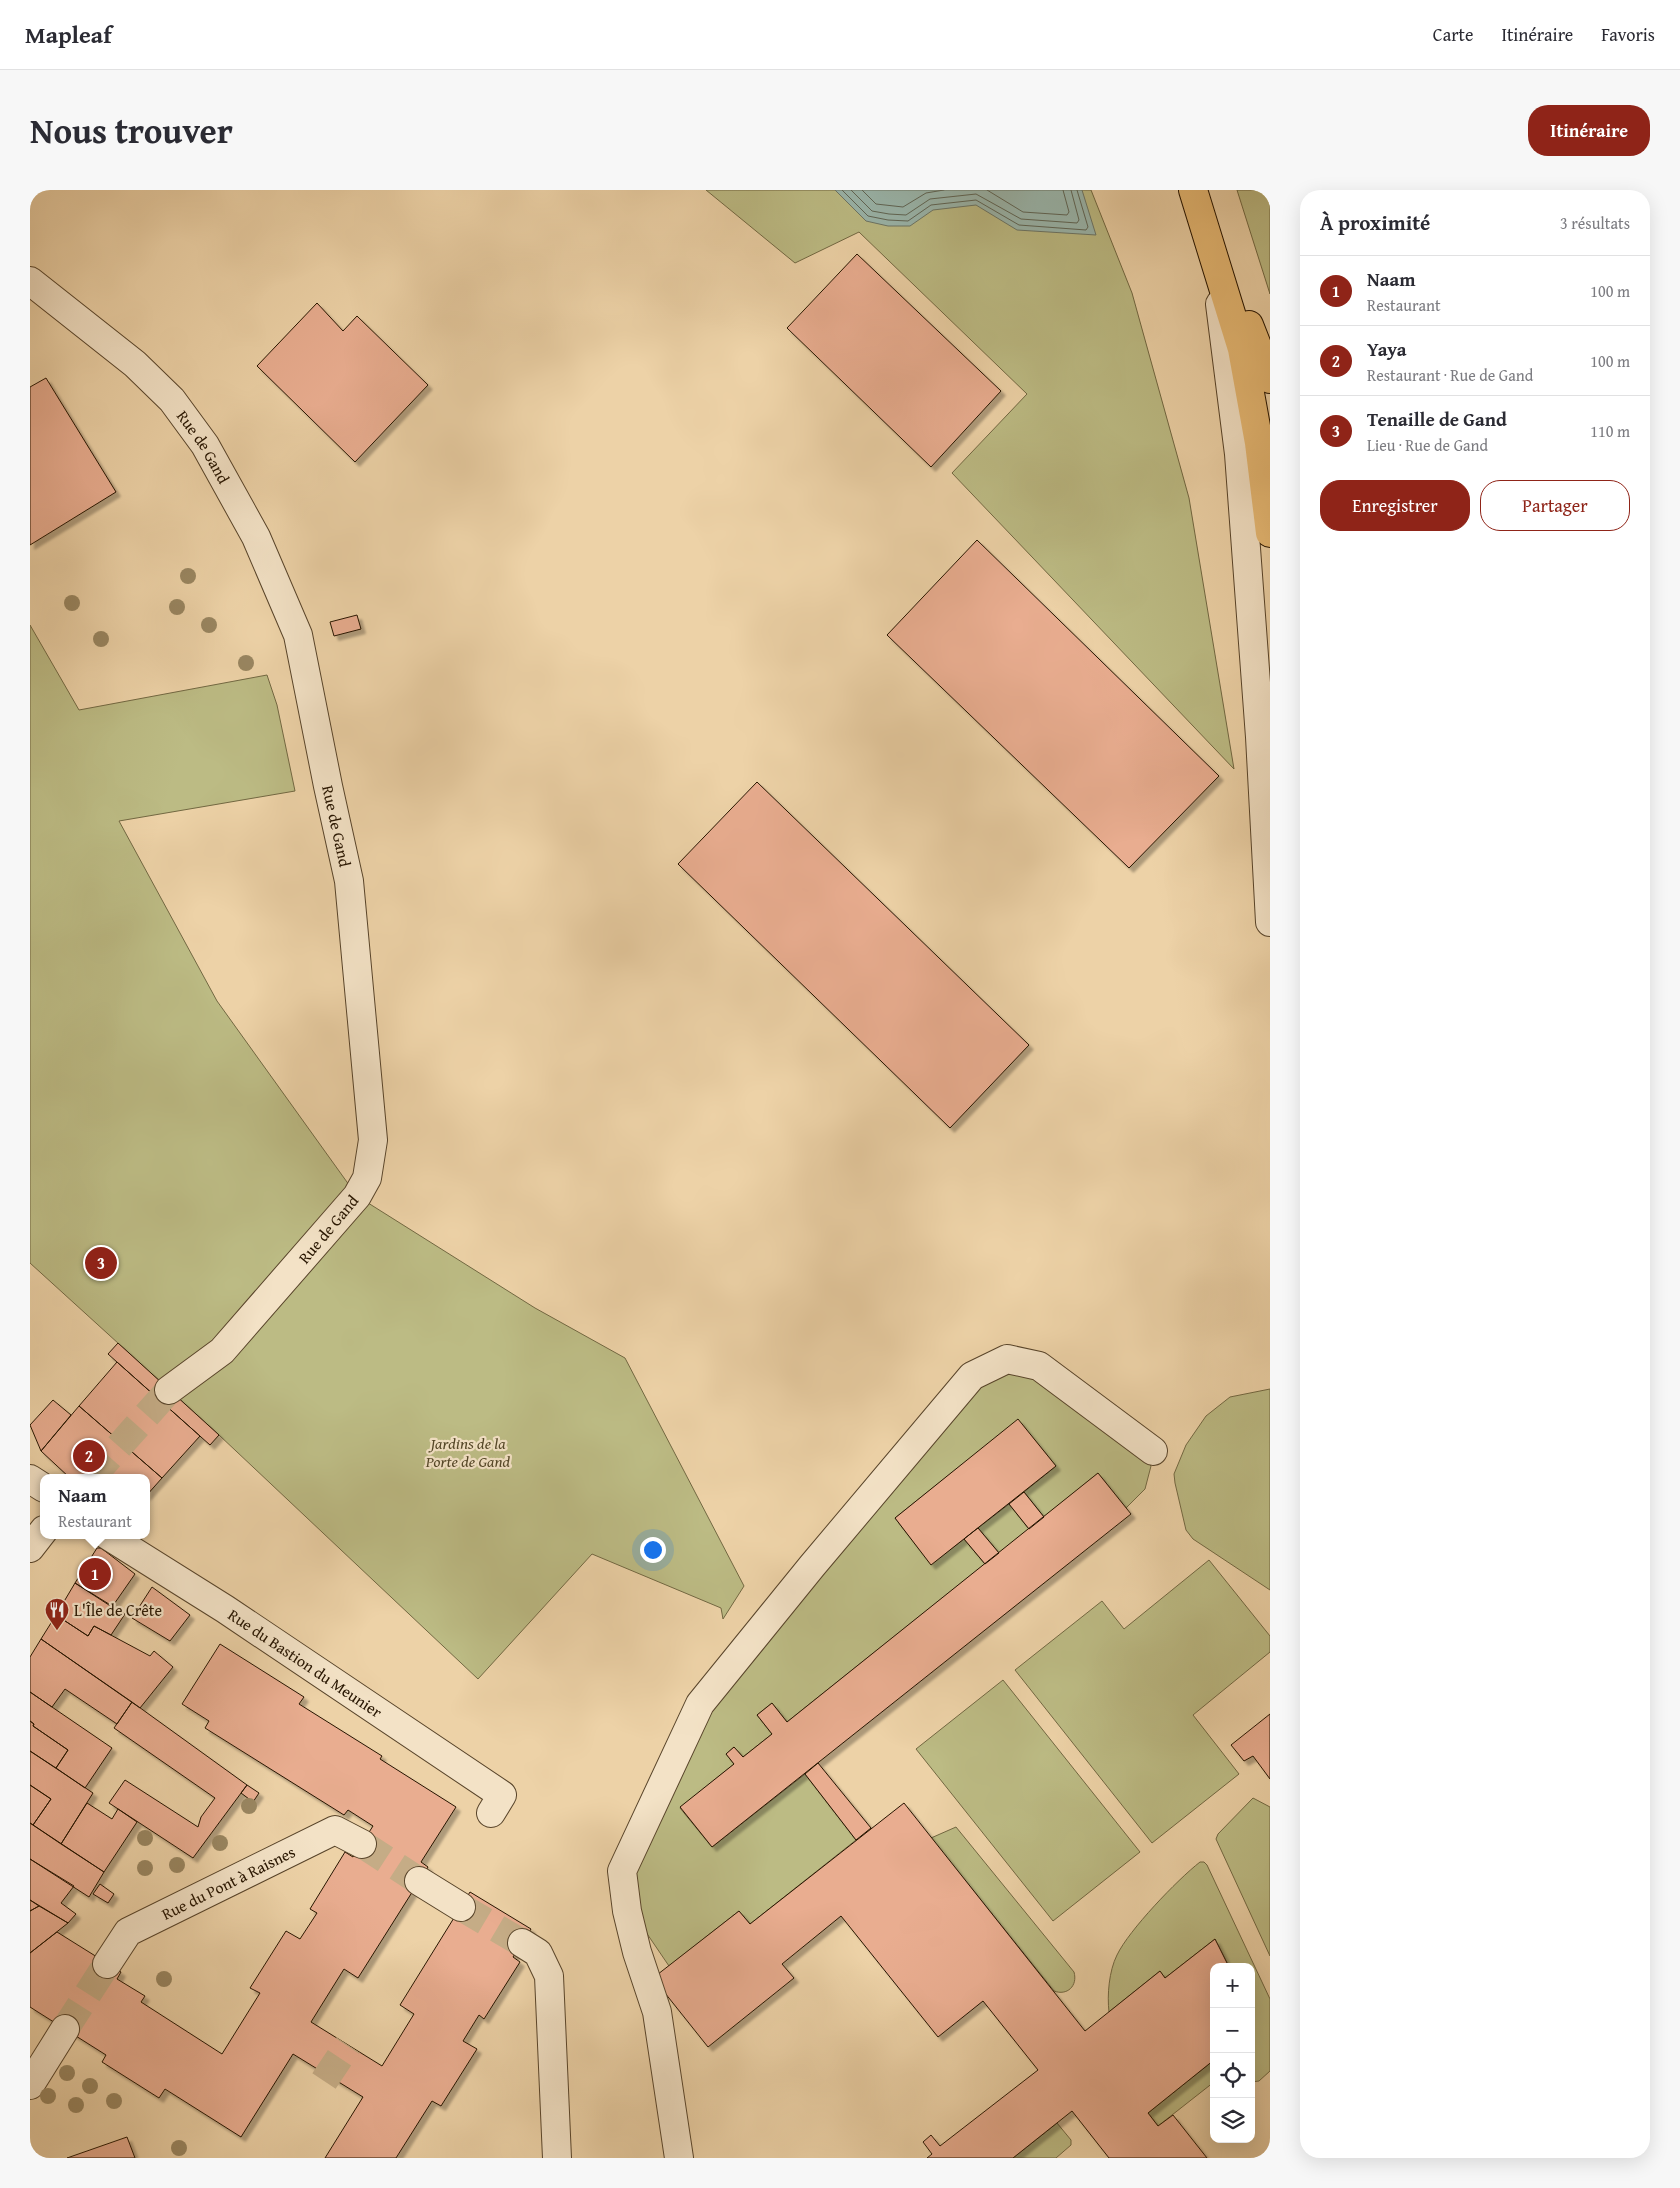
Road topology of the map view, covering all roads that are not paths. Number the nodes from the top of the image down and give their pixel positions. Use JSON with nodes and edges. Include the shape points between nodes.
{"nodes":[{"id":1,"x":1193,"y":190,"type":"edge"},
{"id":2,"x":1215,"y":262,"type":"junction"},
{"id":3,"x":30,"y":281,"type":"edge"},
{"id":4,"x":1270,"y":379,"type":"edge"},
{"id":5,"x":1270,"y":533,"type":"edge"},
{"id":6,"x":1270,"y":922,"type":"edge"},
{"id":7,"x":169,"y":1390,"type":"tunnel mouth"},
{"id":8,"x":1153,"y":1451,"type":"dead end"},
{"id":9,"x":40,"y":1535,"type":"edge"},
{"id":10,"x":113,"y":1539,"type":"edge"},
{"id":11,"x":30,"y":1548,"type":"edge"},
{"id":12,"x":497,"y":1804,"type":"dead end"},
{"id":13,"x":362,"y":1844,"type":"tunnel mouth"},
{"id":14,"x":420,"y":1881,"type":"tunnel mouth"},
{"id":15,"x":461,"y":1906,"type":"tunnel mouth"},
{"id":16,"x":522,"y":1943,"type":"tunnel mouth"},
{"id":17,"x":107,"y":1964,"type":"tunnel mouth"},
{"id":18,"x":65,"y":2029,"type":"tunnel mouth"},
{"id":19,"x":30,"y":2085,"type":"edge"},
{"id":20,"x":557,"y":2158,"type":"edge"},
{"id":21,"x":679,"y":2158,"type":"edge"}],
"edges":[{"from":1,"to":2,"type":"highway"},
{"from":2,"to":4,"type":"highway","via":[[1250,327]]},
{"from":2,"to":5,"type":"highway","via":[[1242,348],[1258,434]]},
{"from":2,"to":6,"type":"street","via":[[1239,454],[1261,744]]},
{"from":3,"to":7,"type":"street","name":"Rue de Gand","via":[[153,379],[172,400],[205,445],[256,537],[298,635],[350,881],[373,1140],[367,1178],[357,1196],[222,1351]]},
{"from":8,"to":21,"type":"street","via":[[1039,1366],[1007,1359],[972,1376],[700,1704],[622,1872],[636,1952],[657,2012]]},
{"from":9,"to":11,"type":"street"},
{"from":10,"to":12,"type":"street","name":"Rue du Bastion du Meunier","via":[[225,1609]]},
{"from":13,"to":17,"type":"street","name":"Rue du Pont à Raisnes","via":[[335,1830],[128,1932]]},
{"from":14,"to":15,"type":"street"},
{"from":16,"to":20,"type":"street","via":[[538,1953],[549,1976]]},
{"from":18,"to":19,"type":"street"}]}
